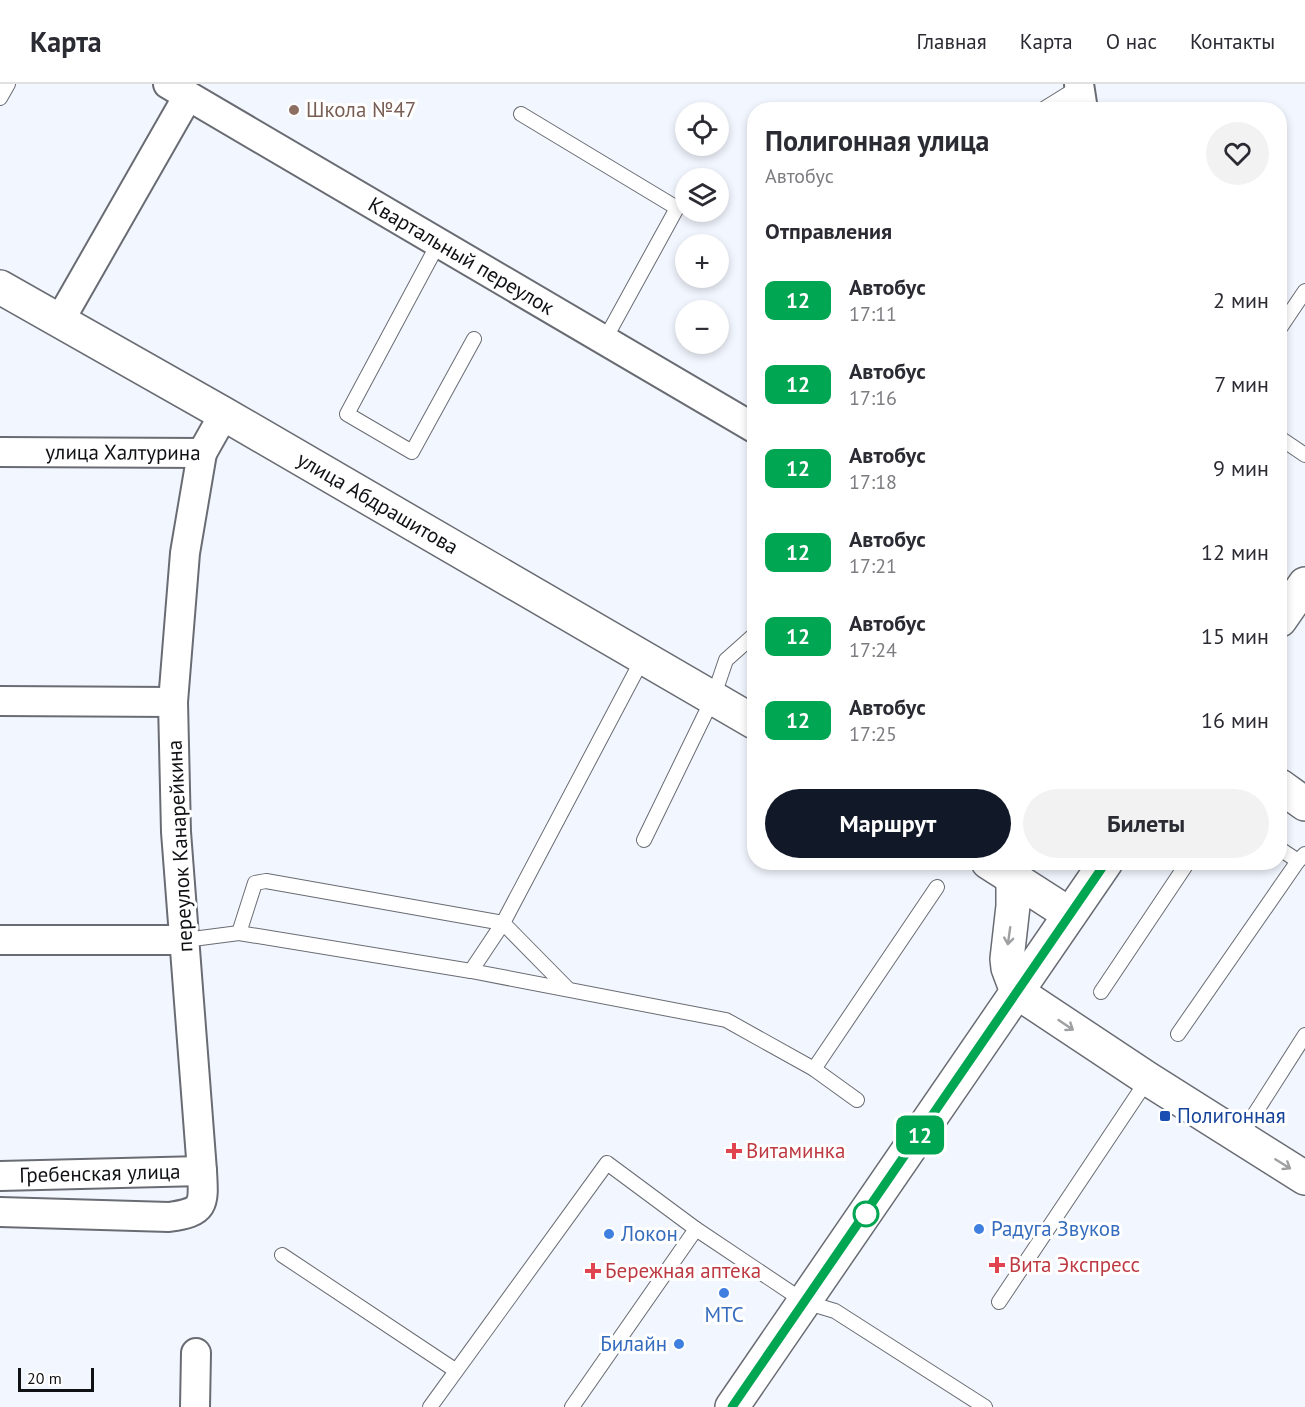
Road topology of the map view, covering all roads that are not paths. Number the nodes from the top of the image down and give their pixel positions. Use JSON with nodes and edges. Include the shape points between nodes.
{"nodes":[{"id":1,"x":9,"y":84,"type":"edge"},
{"id":2,"x":178,"y":90,"type":"edge"},
{"id":3,"x":1080,"y":94,"type":"edge"},
{"id":4,"x":0,"y":98,"type":"edge"},
{"id":5,"x":1061,"y":102,"type":"edge"},
{"id":6,"x":521,"y":114,"type":"dead end"},
{"id":7,"x":438,"y":244,"type":"junction"},
{"id":8,"x":0,"y":287,"type":"edge"},
{"id":9,"x":1305,"y":291,"type":"edge"},
{"id":10,"x":1287,"y":318,"type":"edge"},
{"id":11,"x":60,"y":320,"type":"junction"},
{"id":12,"x":474,"y":339,"type":"dead end"},
{"id":13,"x":604,"y":341,"type":"junction"},
{"id":14,"x":224,"y":414,"type":"junction"},
{"id":15,"x":747,"y":424,"type":"edge"},
{"id":16,"x":1287,"y":443,"type":"edge"},
{"id":17,"x":0,"y":452,"type":"edge"},
{"id":18,"x":202,"y":453,"type":"junction"},
{"id":19,"x":1305,"y":455,"type":"edge"},
{"id":20,"x":1305,"y":584,"type":"edge"},
{"id":21,"x":1287,"y":610,"type":"edge"},
{"id":22,"x":747,"y":641,"type":"edge"},
{"id":23,"x":643,"y":658,"type":"junction"},
{"id":24,"x":713,"y":698,"type":"junction"},
{"id":25,"x":0,"y":701,"type":"edge"},
{"id":26,"x":173,"y":702,"type":"junction"},
{"id":27,"x":747,"y":718,"type":"edge"},
{"id":28,"x":1287,"y":791,"type":"edge"},
{"id":29,"x":1305,"y":804,"type":"edge"},
{"id":30,"x":644,"y":840,"type":"dead end"},
{"id":31,"x":1301,"y":857,"type":"edge"},
{"id":32,"x":1001,"y":870,"type":"edge"},
{"id":33,"x":1100,"y":870,"type":"edge"},
{"id":34,"x":1183,"y":870,"type":"edge"},
{"id":35,"x":937,"y":887,"type":"dead end"},
{"id":36,"x":1069,"y":914,"type":"junction"},
{"id":37,"x":503,"y":923,"type":"junction"},
{"id":38,"x":239,"y":933,"type":"junction"},
{"id":39,"x":0,"y":940,"type":"edge"},
{"id":40,"x":185,"y":940,"type":"junction"},
{"id":41,"x":471,"y":971,"type":"junction"},
{"id":42,"x":568,"y":988,"type":"junction"},
{"id":43,"x":1017,"y":992,"type":"junction"},
{"id":44,"x":1101,"y":992,"type":"dead end"},
{"id":45,"x":1178,"y":1034,"type":"dead end"},
{"id":46,"x":1305,"y":1035,"type":"edge"},
{"id":47,"x":814,"y":1069,"type":"junction"},
{"id":48,"x":1148,"y":1079,"type":"junction"},
{"id":49,"x":857,"y":1100,"type":"dead end"},
{"id":50,"x":1240,"y":1137,"type":"junction"},
{"id":51,"x":202,"y":1171,"type":"junction"},
{"id":52,"x":0,"y":1176,"type":"edge"},
{"id":53,"x":1305,"y":1178,"type":"edge"},
{"id":54,"x":0,"y":1212,"type":"edge"},
{"id":55,"x":169,"y":1217,"type":"joint"},
{"id":56,"x":696,"y":1229,"type":"junction"},
{"id":57,"x":282,"y":1255,"type":"dead end"},
{"id":58,"x":805,"y":1302,"type":"junction"},
{"id":59,"x":999,"y":1302,"type":"dead end"},
{"id":60,"x":196,"y":1353,"type":"dead end"},
{"id":61,"x":456,"y":1370,"type":"junction"},
{"id":62,"x":195,"y":1407,"type":"edge"},
{"id":63,"x":430,"y":1407,"type":"edge"},
{"id":64,"x":572,"y":1407,"type":"edge"},
{"id":65,"x":732,"y":1407,"type":"edge"},
{"id":66,"x":984,"y":1407,"type":"edge"}],
"edges":[{"from":1,"to":4,"type":"lane"},
{"from":2,"to":7,"type":"street","name":"Квартальный переулок"},
{"from":2,"to":11,"type":"street"},
{"from":3,"to":5,"type":"lane"},
{"from":6,"to":13,"type":"lane","via":[[677,208]]},
{"from":7,"to":12,"type":"lane","via":[[347,414],[412,452]]},
{"from":7,"to":13,"type":"street","name":"Квартальный переулок"},
{"from":8,"to":11,"type":"main road","name":"улица Абдрашитова"},
{"from":9,"to":10,"type":"lane"},
{"from":11,"to":14,"type":"main road","name":"улица Абдрашитова"},
{"from":13,"to":15,"type":"street","name":"Квартальный переулок"},
{"from":14,"to":18,"type":"street","name":"улица Халтурина"},
{"from":14,"to":23,"type":"main road","name":"улица Абдрашитова"},
{"from":16,"to":19,"type":"lane"},
{"from":17,"to":18,"type":"street","name":"улица Халтурина"},
{"from":18,"to":26,"type":"street","name":"переулок Канарейкина","via":[[185,553]]},
{"from":20,"to":21,"type":"main road"},
{"from":22,"to":24,"type":"lane","via":[[726,660]]},
{"from":23,"to":24,"type":"main road","name":"улица Абдрашитова"},
{"from":23,"to":37,"type":"lane"},
{"from":24,"to":27,"type":"main road","name":"улица Абдрашитова"},
{"from":24,"to":30,"type":"lane"},
{"from":25,"to":26,"type":"street"},
{"from":26,"to":40,"type":"street","name":"переулок Канарейкина","via":[[176,832]]},
{"from":28,"to":29,"type":"main road"},
{"from":31,"to":45,"type":"lane"},
{"from":32,"to":36,"type":"main road"},
{"from":32,"to":43,"type":"main road","one_way":true,"via":[[1013,906],[1007,959]]},
{"from":33,"to":36,"type":"main road"},
{"from":34,"to":44,"type":"lane"},
{"from":35,"to":47,"type":"lane"},
{"from":36,"to":43,"type":"main road"},
{"from":37,"to":38,"type":"lane","via":[[266,881],[255,883]]},
{"from":37,"to":41,"type":"lane"},
{"from":37,"to":42,"type":"lane"},
{"from":38,"to":40,"type":"lane"},
{"from":38,"to":41,"type":"lane"},
{"from":39,"to":40,"type":"street"},
{"from":40,"to":51,"type":"street","name":"переулок Канарейкина"},
{"from":41,"to":42,"type":"lane"},
{"from":42,"to":47,"type":"lane","via":[[726,1020]]},
{"from":43,"to":48,"type":"main road","one_way":true},
{"from":43,"to":58,"type":"main road"},
{"from":46,"to":50,"type":"lane"},
{"from":47,"to":49,"type":"lane"},
{"from":48,"to":50,"type":"main road"},
{"from":48,"to":59,"type":"lane"},
{"from":50,"to":53,"type":"main road","one_way":true},
{"from":51,"to":52,"type":"street","name":"Гребенская улица"},
{"from":51,"to":55,"type":"street","name":"переулок Канарейкина","via":[[200,1206],[190,1214]]},
{"from":54,"to":55,"type":"street","name":"Гребенская улица"},
{"from":56,"to":58,"type":"lane"},
{"from":56,"to":61,"type":"lane","via":[[607,1163]]},
{"from":56,"to":64,"type":"lane"},
{"from":57,"to":61,"type":"lane"},
{"from":58,"to":65,"type":"main road"},
{"from":58,"to":66,"type":"lane","via":[[835,1311]]},
{"from":60,"to":62,"type":"street"},
{"from":61,"to":63,"type":"lane"}]}
